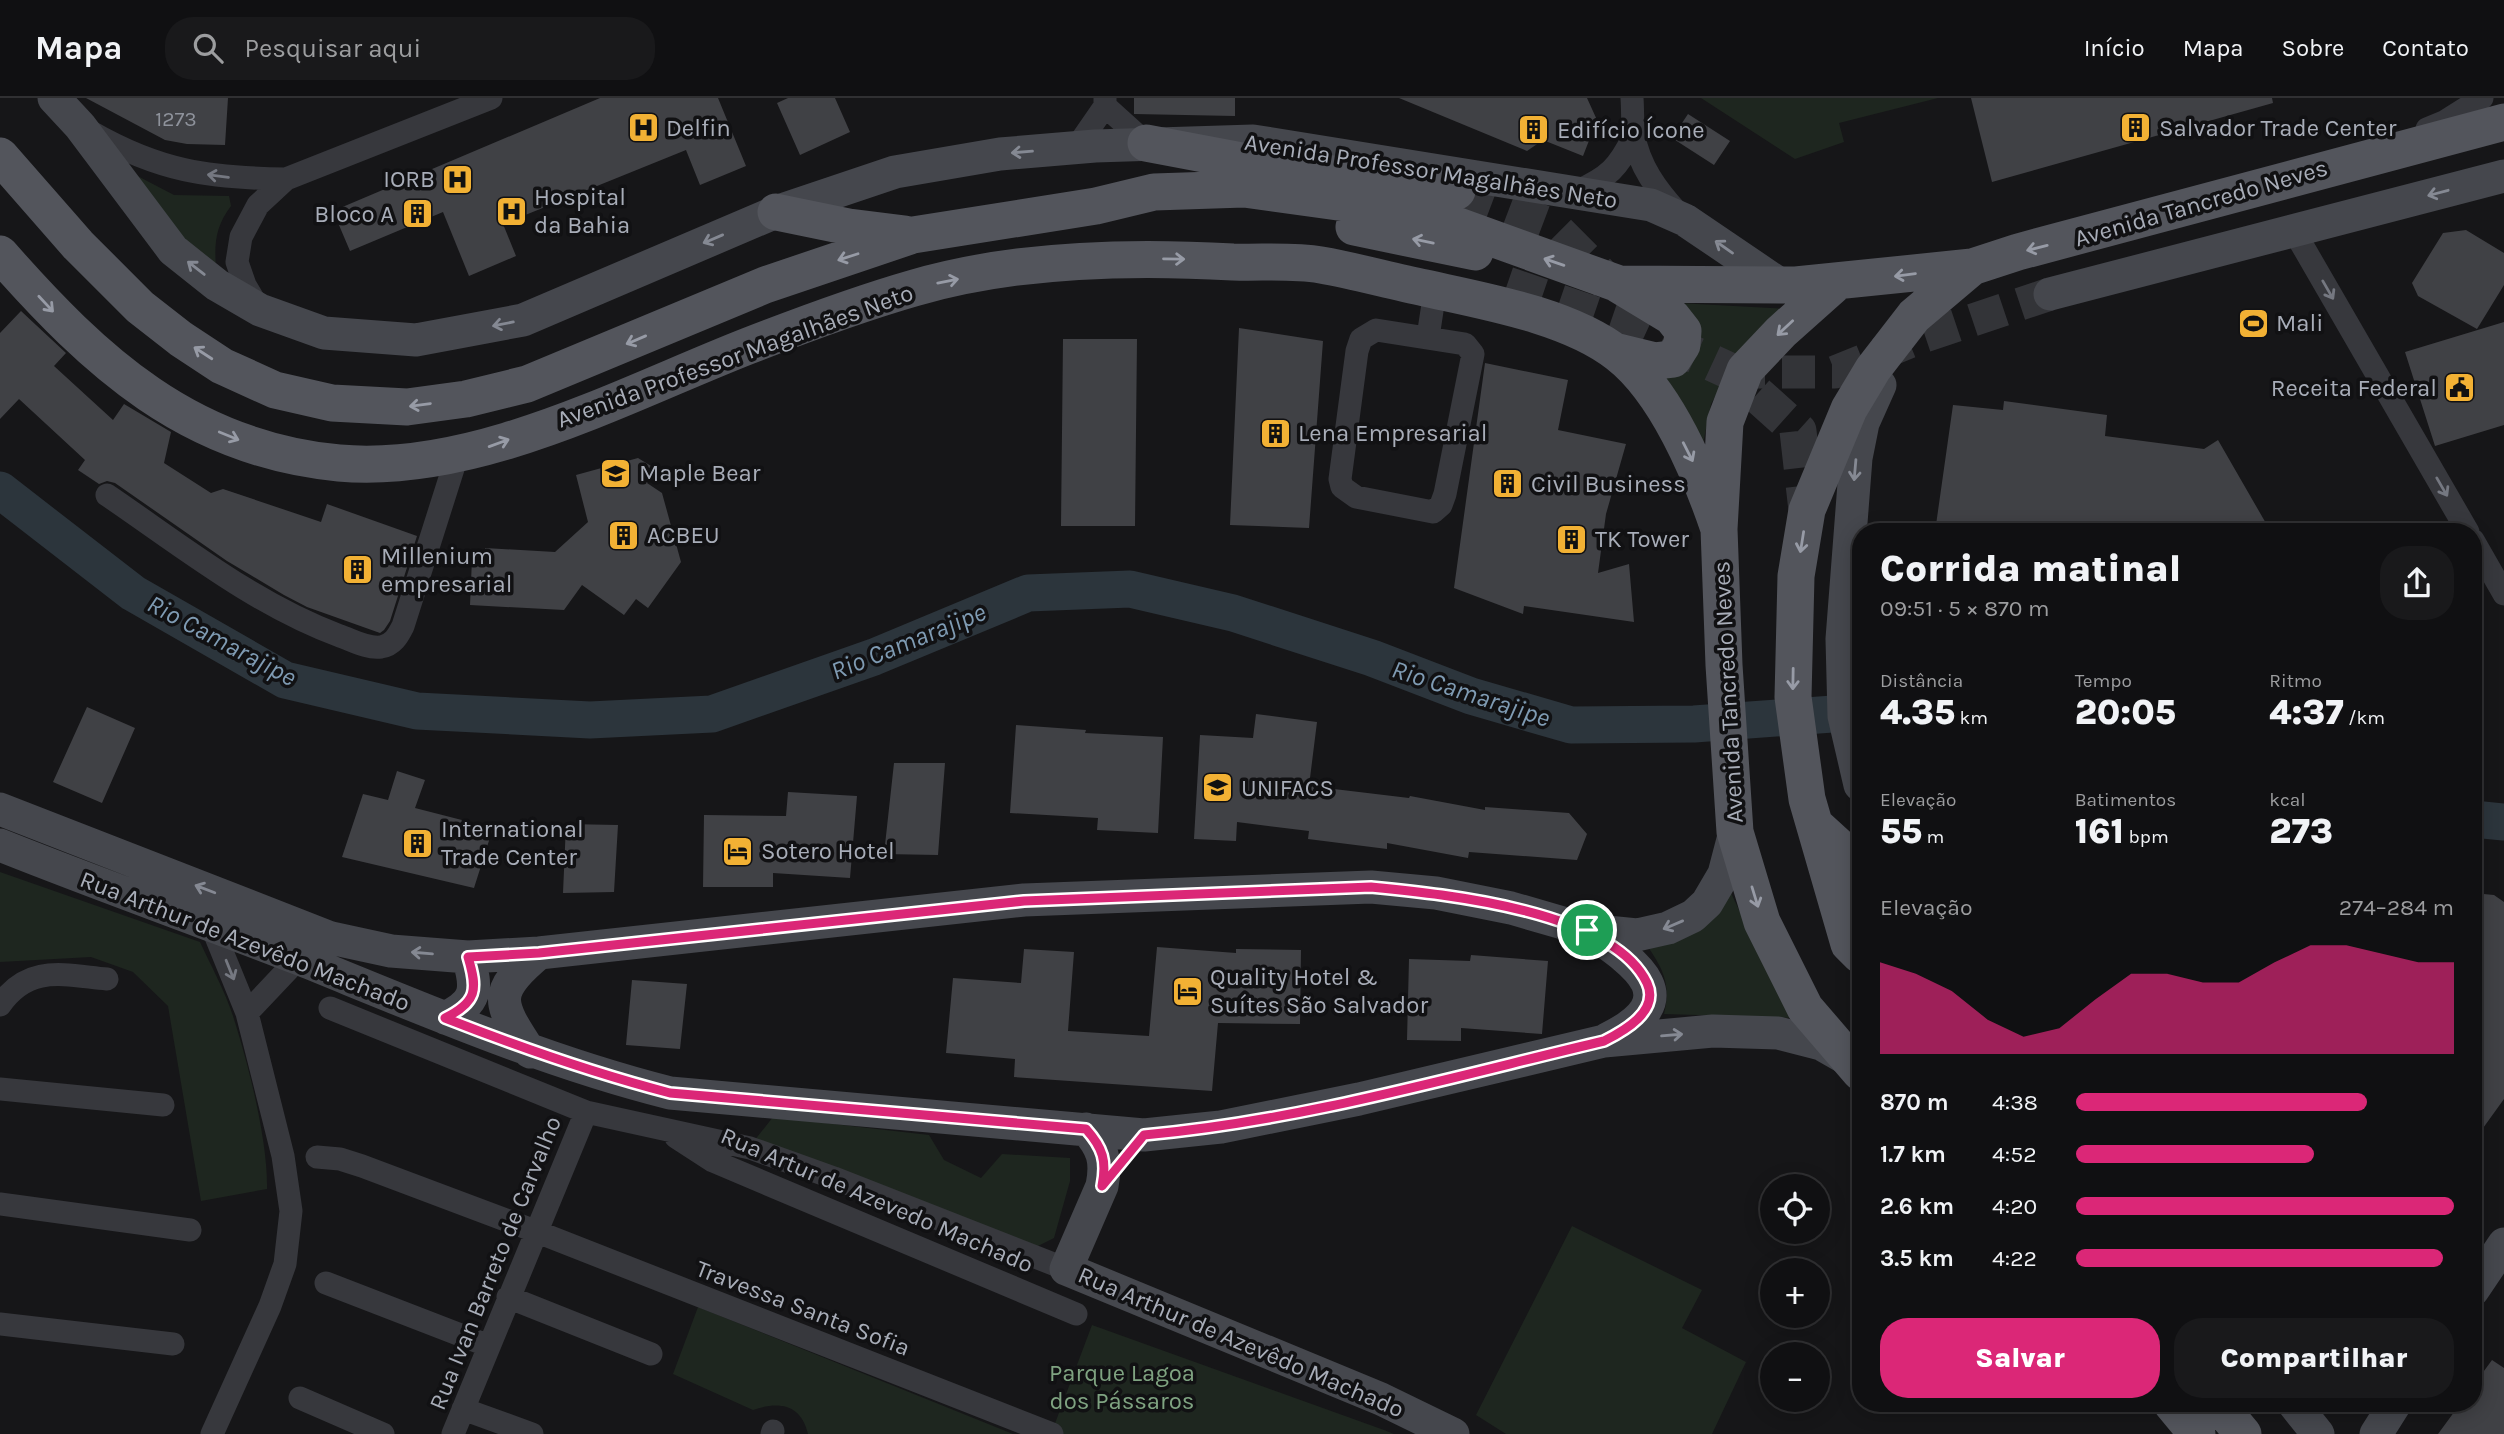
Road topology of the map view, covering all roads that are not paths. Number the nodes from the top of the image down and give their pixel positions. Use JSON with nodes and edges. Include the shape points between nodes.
{"nodes":[{"id":1,"x":54,"y":98,"type":"edge"},
{"id":2,"x":491,"y":98,"type":"edge"},
{"id":3,"x":1632,"y":98,"type":"edge"},
{"id":4,"x":2482,"y":98,"type":"edge"},
{"id":5,"x":1105,"y":102,"type":"edge"},
{"id":6,"x":2504,"y":122,"type":"edge"},
{"id":7,"x":80,"y":126,"type":"junction"},
{"id":8,"x":1634,"y":136,"type":"junction"},
{"id":9,"x":1146,"y":143,"type":"junction"},
{"id":10,"x":1076,"y":148,"type":"junction"},
{"id":11,"x":0,"y":156,"type":"edge"},
{"id":12,"x":2354,"y":160,"type":"junction"},
{"id":13,"x":2504,"y":176,"type":"edge"},
{"id":14,"x":286,"y":179,"type":"junction"},
{"id":15,"x":1457,"y":191,"type":"tunnel mouth"},
{"id":16,"x":1576,"y":192,"type":"junction"},
{"id":17,"x":1096,"y":206,"type":"junction"},
{"id":18,"x":776,"y":212,"type":"junction"},
{"id":19,"x":1685,"y":220,"type":"junction"},
{"id":20,"x":2294,"y":231,"type":"junction"},
{"id":21,"x":913,"y":235,"type":"junction"},
{"id":22,"x":0,"y":254,"type":"edge"},
{"id":23,"x":1315,"y":264,"type":"junction"},
{"id":24,"x":1972,"y":267,"type":"junction"},
{"id":25,"x":1836,"y":283,"type":"junction"},
{"id":26,"x":1619,"y":284,"type":"junction"},
{"id":27,"x":1781,"y":285,"type":"junction"},
{"id":28,"x":1436,"y":291,"type":"junction"},
{"id":29,"x":2050,"y":294,"type":"tunnel mouth"},
{"id":30,"x":260,"y":310,"type":"junction"},
{"id":31,"x":1914,"y":316,"type":"junction"},
{"id":32,"x":1428,"y":337,"type":"junction"},
{"id":33,"x":1614,"y":351,"type":"junction"},
{"id":34,"x":458,"y":453,"type":"junction"},
{"id":35,"x":107,"y":495,"type":"dead end"},
{"id":36,"x":2463,"y":523,"type":"edge"},
{"id":37,"x":1719,"y":529,"type":"junction"},
{"id":38,"x":2482,"y":556,"type":"edge"},
{"id":39,"x":2504,"y":594,"type":"edge"},
{"id":40,"x":1852,"y":750,"type":"edge"},
{"id":41,"x":0,"y":809,"type":"edge"},
{"id":42,"x":1811,"y":812,"type":"junction"},
{"id":43,"x":1734,"y":822,"type":"junction"},
{"id":44,"x":0,"y":845,"type":"edge"},
{"id":45,"x":1852,"y":857,"type":"edge"},
{"id":46,"x":212,"y":927,"type":"junction"},
{"id":47,"x":1587,"y":930,"type":"junction"},
{"id":48,"x":1852,"y":939,"type":"edge"},
{"id":49,"x":539,"y":953,"type":"junction"},
{"id":50,"x":468,"y":957,"type":"junction"},
{"id":51,"x":298,"y":959,"type":"junction"},
{"id":52,"x":107,"y":979,"type":"dead end"},
{"id":53,"x":0,"y":1005,"type":"edge"},
{"id":54,"x":330,"y":1008,"type":"dead end"},
{"id":55,"x":247,"y":1013,"type":"junction"},
{"id":56,"x":445,"y":1018,"type":"junction"},
{"id":57,"x":1604,"y":1041,"type":"junction"},
{"id":58,"x":530,"y":1052,"type":"junction"},
{"id":59,"x":1852,"y":1063,"type":"edge"},
{"id":60,"x":1852,"y":1064,"type":"edge"},
{"id":61,"x":0,"y":1089,"type":"edge"},
{"id":62,"x":163,"y":1105,"type":"dead end"},
{"id":63,"x":586,"y":1112,"type":"junction"},
{"id":64,"x":661,"y":1128,"type":"junction"},
{"id":65,"x":1086,"y":1129,"type":"junction"},
{"id":66,"x":1144,"y":1135,"type":"junction"},
{"id":67,"x":317,"y":1157,"type":"dead end"},
{"id":68,"x":1102,"y":1186,"type":"junction"},
{"id":69,"x":0,"y":1204,"type":"edge"},
{"id":70,"x":190,"y":1230,"type":"dead end"},
{"id":71,"x":536,"y":1231,"type":"junction"},
{"id":72,"x":2504,"y":1244,"type":"edge"},
{"id":73,"x":1066,"y":1269,"type":"junction"},
{"id":74,"x":2482,"y":1277,"type":"edge"},
{"id":75,"x":326,"y":1283,"type":"dead end"},
{"id":76,"x":508,"y":1297,"type":"junction"},
{"id":77,"x":1076,"y":1314,"type":"dead end"},
{"id":78,"x":0,"y":1324,"type":"edge"},
{"id":79,"x":173,"y":1344,"type":"dead end"},
{"id":80,"x":489,"y":1346,"type":"junction"},
{"id":81,"x":651,"y":1354,"type":"dead end"},
{"id":82,"x":300,"y":1398,"type":"dead end"},
{"id":83,"x":463,"y":1409,"type":"junction"},
{"id":84,"x":2179,"y":1412,"type":"edge"},
{"id":85,"x":2225,"y":1412,"type":"edge"},
{"id":86,"x":2300,"y":1412,"type":"edge"},
{"id":87,"x":2390,"y":1412,"type":"edge"},
{"id":88,"x":212,"y":1434,"type":"edge"},
{"id":89,"x":383,"y":1434,"type":"edge"},
{"id":90,"x":453,"y":1434,"type":"edge"},
{"id":91,"x":532,"y":1434,"type":"edge"},
{"id":92,"x":1052,"y":1434,"type":"edge"},
{"id":93,"x":1453,"y":1434,"type":"edge"},
{"id":94,"x":2197,"y":1434,"type":"edge"},
{"id":95,"x":2243,"y":1434,"type":"edge"},
{"id":96,"x":2318,"y":1434,"type":"edge"},
{"id":97,"x":2375,"y":1434,"type":"edge"}],
"edges":[{"from":1,"to":7,"type":"street","name":"Avenida Professor Magalhães Neto"},
{"from":2,"to":14,"type":"street"},
{"from":3,"to":8,"type":"street"},
{"from":4,"to":12,"type":"street","via":[[2444,122]]},
{"from":5,"to":9,"type":"street"},
{"from":5,"to":10,"type":"street"},
{"from":6,"to":12,"type":"main road","name":"Avenida Tancredo Neves"},
{"from":14,"to":7,"type":"street","one_way":true,"via":[[236,178],[165,167]]},
{"from":30,"to":7,"type":"street","name":"Avenida Professor Magalhães Neto","one_way":true,"via":[[173,250]]},
{"from":8,"to":16,"type":"street","via":[[1610,174]]},
{"from":8,"to":19,"type":"street","via":[[1652,182]]},
{"from":9,"to":10,"type":"street","name":"Avenida Professor Magalhães Neto"},
{"from":9,"to":15,"type":"main road","via":[[1252,163]]},
{"from":9,"to":16,"type":"street","name":"Avenida Professor Magalhães Neto","via":[[1253,141]]},
{"from":10,"to":18,"type":"street","name":"Avenida Professor Magalhães Neto","one_way":true,"via":[[1000,154],[895,172]]},
{"from":21,"to":11,"type":"main road","name":"Avenida Professor Magalhães Neto","one_way":true,"via":[[765,285],[527,384],[407,407],[332,403],[275,390],[222,366],[181,339],[140,307],[87,254]]},
{"from":12,"to":24,"type":"main road","name":"Avenida Tancredo Neves","one_way":true},
{"from":13,"to":20,"type":"street","name":"Avenida Tancredo Neves","one_way":true},
{"from":14,"to":30,"type":"street","via":[[258,205],[241,237],[237,262]]},
{"from":16,"to":19,"type":"street","name":"Avenida Professor Magalhães Neto","via":[[1651,205]]},
{"from":17,"to":21,"type":"main road","name":"Avenida Professor Magalhães Neto"},
{"from":23,"to":17,"type":"main road","one_way":true,"via":[[1510,273],[1339,224],[1256,214]]},
{"from":26,"to":17,"type":"main road","name":"Avenida Professor Magalhães Neto","one_way":true,"via":[[1425,214],[1244,189],[1154,192]]},
{"from":18,"to":21,"type":"main road"},
{"from":18,"to":30,"type":"street","name":"Avenida Professor Magalhães Neto","one_way":true,"via":[[523,320],[416,340],[324,333]]},
{"from":27,"to":19,"type":"street","name":"Avenida Professor Magalhães Neto","one_way":true},
{"from":20,"to":29,"type":"street","name":"Avenida Tancredo Neves"},
{"from":20,"to":36,"type":"street","one_way":true},
{"from":22,"to":34,"type":"main road","name":"Avenida Professor Magalhães Neto","one_way":true,"via":[[77,337],[131,383],[182,416],[223,434],[282,454],[340,463],[416,462]]},
{"from":23,"to":28,"type":"main road","name":"Avenida Professor Magalhães Neto"},
{"from":34,"to":23,"type":"main road","name":"Avenida Professor Magalhães Neto","one_way":true,"via":[[489,447],[753,344],[916,287],[1016,268],[1117,259]]},
{"from":24,"to":25,"type":"main road","name":"Avenida Professor Magalhães Neto","one_way":true},
{"from":24,"to":31,"type":"main road","name":"Avenida Tancredo Neves"},
{"from":25,"to":27,"type":"main road","name":"Avenida Professor Magalhães Neto"},
{"from":25,"to":37,"type":"main road","one_way":true,"via":[[1745,370],[1725,422]]},
{"from":26,"to":27,"type":"main road","name":"Avenida Professor Magalhães Neto"},
{"from":26,"to":33,"type":"main road","via":[[1672,317],[1683,338],[1673,359],[1654,361]]},
{"from":28,"to":32,"type":"street"},
{"from":28,"to":33,"type":"main road","name":"Avenida Professor Magalhães Neto","via":[[1543,316]]},
{"from":31,"to":40,"type":"street","name":"Avenida Tancredo Neves","one_way":true,"via":[[1863,423],[1856,458],[1842,639],[1844,716]]},
{"from":31,"to":42,"type":"main road","name":"Avenida Tancredo Neves","one_way":true,"via":[[1849,409],[1807,510],[1796,576],[1793,697]]},
{"from":32,"to":32,"type":"street","via":[[1376,330],[1361,339],[1340,479],[1342,487],[1356,496],[1433,512],[1445,494],[1473,354],[1465,344]]},
{"from":33,"to":37,"type":"main road","name":"Avenida Professor Magalhães Neto","one_way":true,"via":[[1647,384],[1683,442]]},
{"from":34,"to":35,"type":"street","via":[[403,626],[394,642],[381,647],[305,623],[265,602]]},
{"from":37,"to":43,"type":"main road","name":"Avenida Tancredo Neves"},
{"from":38,"to":39,"type":"street"},
{"from":50,"to":41,"type":"street","name":"Rua Arthur de Azevêdo Machado","one_way":true,"via":[[391,951],[331,938]]},
{"from":42,"to":45,"type":"main road"},
{"from":42,"to":48,"type":"main road","name":"Avenida Tancredo Neves"},
{"from":43,"to":47,"type":"street","one_way":true,"via":[[1724,874],[1707,903],[1693,916],[1637,935]]},
{"from":43,"to":59,"type":"main road","name":"Avenida Tancredo Neves","one_way":true,"via":[[1762,922],[1805,1008]]},
{"from":44,"to":46,"type":"street","name":"Rua Arthur de Azevêdo Machado"},
{"from":46,"to":51,"type":"street","name":"Rua Arthur de Azevêdo Machado"},
{"from":46,"to":55,"type":"street","one_way":true},
{"from":47,"to":49,"type":"street","name":"Rua Arthur de Azevêdo Machado","via":[[1436,893],[1371,887],[1024,901]]},
{"from":47,"to":57,"type":"street","via":[[1641,971],[1649,988],[1648,1005],[1637,1020]]},
{"from":49,"to":50,"type":"street","name":"Rua Arthur de Azevêdo Machado"},
{"from":49,"to":58,"type":"street","via":[[514,974],[503,996],[506,1016]]},
{"from":50,"to":56,"type":"street","via":[[474,991],[469,1001]]},
{"from":51,"to":55,"type":"street"},
{"from":51,"to":56,"type":"street","name":"Rua Arthur de Azevêdo Machado"},
{"from":52,"to":53,"type":"street","via":[[56,974],[24,980]]},
{"from":54,"to":63,"type":"street","name":"Rua Arthur de Azevêdo Machado"},
{"from":55,"to":88,"type":"street","via":[[283,1156],[290,1212],[285,1264]]},
{"from":56,"to":58,"type":"street","name":"Rua Arthur de Azevêdo Machado"},
{"from":57,"to":60,"type":"street","one_way":true,"via":[[1713,1031],[1778,1033],[1821,1044]]},
{"from":57,"to":66,"type":"street","name":"Rua Arthur de Azevêdo Machado","via":[[1334,1104],[1221,1127]]},
{"from":58,"to":65,"type":"street","name":"Rua Arthur de Azevêdo Machado","via":[[670,1093]]},
{"from":61,"to":62,"type":"street"},
{"from":63,"to":64,"type":"street","name":"Rua Arthur de Azevêdo Machado"},
{"from":63,"to":71,"type":"street","name":"Rua Ivan Barreto de Carvalho"},
{"from":64,"to":73,"type":"street","name":"Rua Arthur de Azevêdo Machado","via":[[762,1153],[834,1178]]},
{"from":64,"to":77,"type":"street","name":"Rua Artur de Azevedo Machado","via":[[713,1161]]},
{"from":65,"to":66,"type":"street","name":"Rua Arthur de Azevêdo Machado"},
{"from":65,"to":68,"type":"street","name":"Rua Arthur de Azevêdo Machado","via":[[1105,1159]]},
{"from":66,"to":68,"type":"street","name":"Rua Arthur de Azevêdo Machado"},
{"from":67,"to":71,"type":"street","name":"Travessa Santa Sofia","via":[[362,1166]]},
{"from":68,"to":73,"type":"street","name":"Rua Arthur de Azevêdo Machado"},
{"from":69,"to":70,"type":"street"},
{"from":71,"to":76,"type":"street","name":"Rua Ivan Barreto de Carvalho"},
{"from":71,"to":92,"type":"street","name":"Travessa Santa Sofia"},
{"from":72,"to":74,"type":"street"},
{"from":73,"to":93,"type":"street","name":"Rua Arthur de Azevêdo Machado","via":[[1381,1399]]},
{"from":75,"to":80,"type":"street"},
{"from":76,"to":80,"type":"street","name":"Rua Ivan Barreto de Carvalho"},
{"from":76,"to":81,"type":"street"},
{"from":78,"to":79,"type":"street"},
{"from":80,"to":83,"type":"street","name":"Rua Ivan Barreto de Carvalho"},
{"from":82,"to":89,"type":"street"},
{"from":83,"to":90,"type":"street","name":"Rua Ivan Barreto de Carvalho"},
{"from":83,"to":91,"type":"street"},
{"from":84,"to":94,"type":"main road"},
{"from":85,"to":95,"type":"main road"},
{"from":86,"to":96,"type":"street"},
{"from":87,"to":97,"type":"street"}]}
